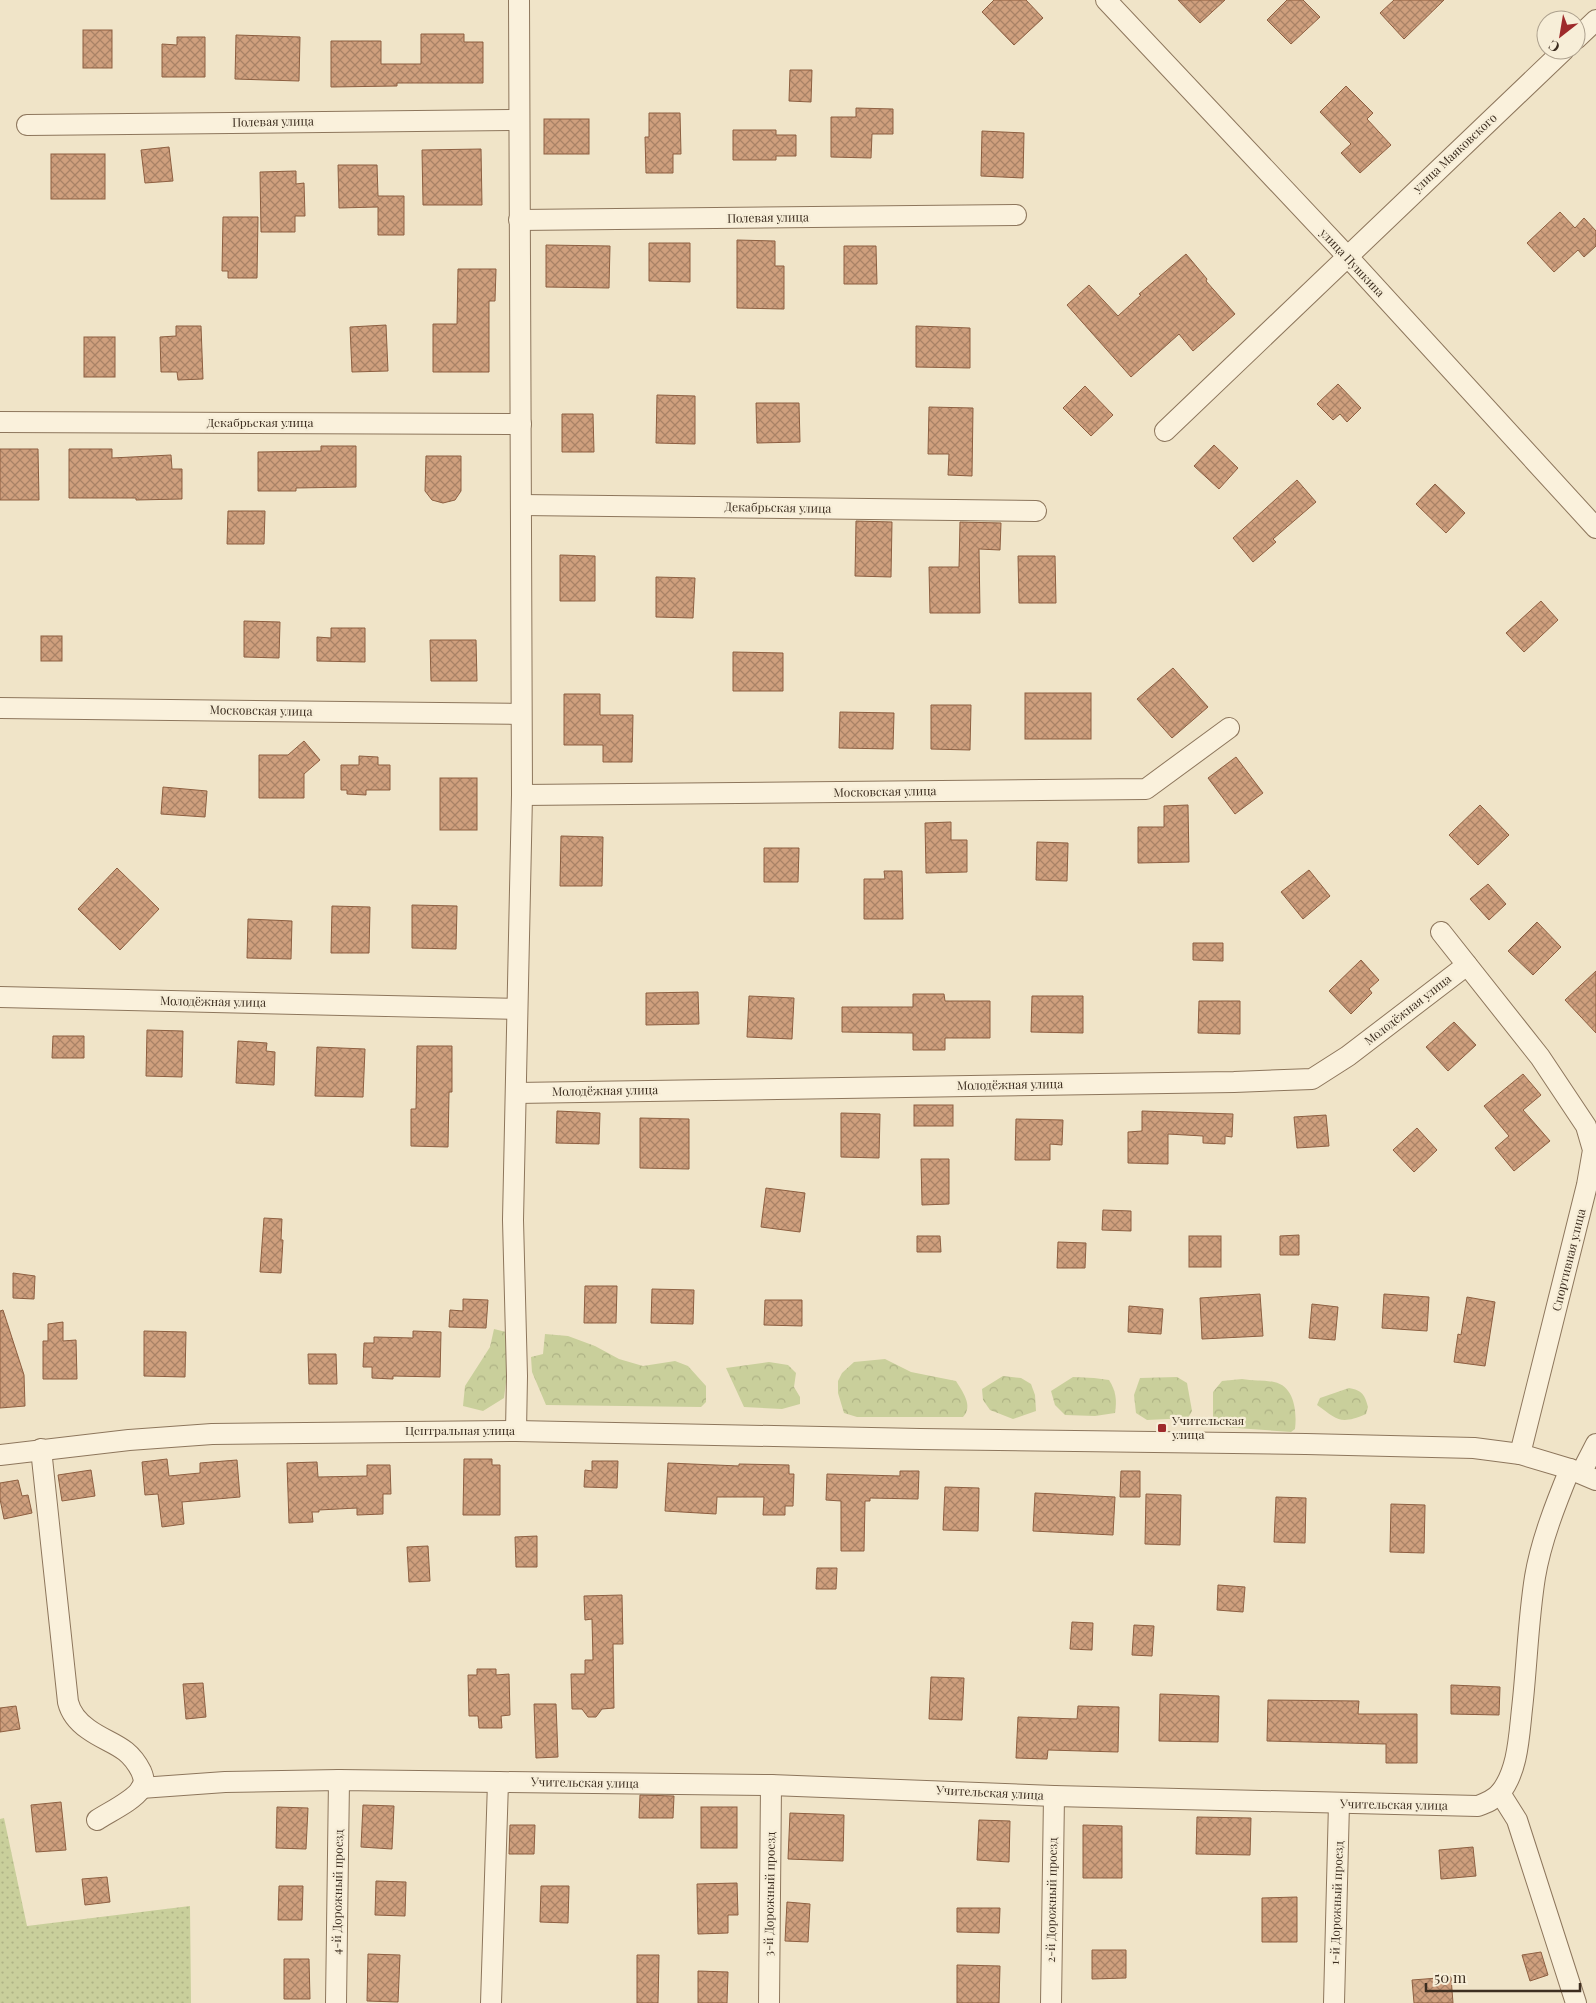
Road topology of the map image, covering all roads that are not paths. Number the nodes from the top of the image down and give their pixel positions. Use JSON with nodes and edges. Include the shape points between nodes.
{"nodes":[{"id":1,"x":519,"y":0,"type":"edge"},
{"id":2,"x":1106,"y":0,"type":"edge"},
{"id":3,"x":1596,"y":20,"type":"edge"},
{"id":4,"x":1586,"y":30,"type":"edge"},
{"id":5,"x":1553,"y":60,"type":"edge"},
{"id":6,"x":519,"y":120,"type":"junction"},
{"id":7,"x":26,"y":125,"type":"dead end"},
{"id":8,"x":1016,"y":215,"type":"dead end"},
{"id":9,"x":519,"y":220,"type":"junction"},
{"id":10,"x":1346,"y":256,"type":"junction"},
{"id":11,"x":0,"y":422,"type":"edge"},
{"id":12,"x":521,"y":424,"type":"junction"},
{"id":13,"x":1165,"y":431,"type":"dead end"},
{"id":14,"x":521,"y":505,"type":"junction"},
{"id":15,"x":1036,"y":511,"type":"dead end"},
{"id":16,"x":1596,"y":528,"type":"edge"},
{"id":17,"x":0,"y":708,"type":"edge"},
{"id":18,"x":521,"y":714,"type":"junction"},
{"id":19,"x":1228,"y":728,"type":"dead end"},
{"id":20,"x":522,"y":795,"type":"junction"},
{"id":21,"x":1441,"y":932,"type":"dead end"},
{"id":22,"x":1467,"y":965,"type":"junction"},
{"id":23,"x":0,"y":997,"type":"edge"},
{"id":24,"x":516,"y":1009,"type":"junction"},
{"id":25,"x":516,"y":1093,"type":"junction"},
{"id":26,"x":516,"y":1431,"type":"junction"},
{"id":27,"x":1596,"y":1444,"type":"edge"},
{"id":28,"x":41,"y":1449,"type":"junction"},
{"id":29,"x":1520,"y":1454,"type":"junction"},
{"id":30,"x":0,"y":1455,"type":"edge"},
{"id":31,"x":1582,"y":1474,"type":"edge"},
{"id":32,"x":339,"y":1780,"type":"junction"},
{"id":33,"x":498,"y":1782,"type":"junction"},
{"id":34,"x":771,"y":1786,"type":"junction"},
{"id":35,"x":141,"y":1788,"type":"junction"},
{"id":36,"x":1500,"y":1793,"type":"junction"},
{"id":37,"x":1054,"y":1796,"type":"junction"},
{"id":38,"x":1339,"y":1804,"type":"junction"},
{"id":39,"x":96,"y":1820,"type":"dead end"},
{"id":40,"x":336,"y":2003,"type":"edge"},
{"id":41,"x":491,"y":2003,"type":"edge"},
{"id":42,"x":769,"y":2003,"type":"edge"},
{"id":43,"x":1051,"y":2003,"type":"edge"},
{"id":44,"x":1334,"y":2003,"type":"edge"},
{"id":45,"x":1576,"y":2003,"type":"edge"}],
"edges":[{"from":1,"to":6,"type":"street"},
{"from":2,"to":10,"type":"street","name":"улица Пушкина"},
{"from":3,"to":4,"type":"street"},
{"from":5,"to":10,"type":"street","name":"улица Маяковского"},
{"from":6,"to":7,"type":"street","name":"Полевая улица"},
{"from":6,"to":9,"type":"street"},
{"from":8,"to":9,"type":"street","name":"Полевая улица"},
{"from":9,"to":12,"type":"street"},
{"from":10,"to":13,"type":"street","name":"улица Маяковского"},
{"from":10,"to":16,"type":"street","name":"улица Пушкина"},
{"from":11,"to":12,"type":"street","name":"Декабрьская улица"},
{"from":12,"to":14,"type":"street"},
{"from":14,"to":15,"type":"street","name":"Декабрьская улица"},
{"from":14,"to":18,"type":"street"},
{"from":17,"to":18,"type":"street","name":"Московская улица"},
{"from":18,"to":20,"type":"street"},
{"from":19,"to":20,"type":"street","name":"Московская улица","via":[[1146,789]]},
{"from":20,"to":24,"type":"street"},
{"from":21,"to":22,"type":"street","name":"Спортивная улица"},
{"from":22,"to":25,"type":"street","name":"Молодёжная улица","via":[[1348,1056],[1312,1079]]},
{"from":22,"to":29,"type":"street","name":"Спортивная улица","via":[[1545,1065],[1586,1126],[1593,1150]]},
{"from":23,"to":24,"type":"street","name":"Молодёжная улица"},
{"from":24,"to":25,"type":"street"},
{"from":25,"to":26,"type":"street","via":[[513,1220]]},
{"from":26,"to":28,"type":"street","name":"Центральная улица","via":[[244,1433]]},
{"from":26,"to":29,"type":"street","name":"Центральная улица","via":[[1377,1445],[1474,1448]]},
{"from":27,"to":31,"type":"street"},
{"from":28,"to":30,"type":"street","name":"Центральная улица"},
{"from":28,"to":35,"type":"street","via":[[70,1711],[89,1730],[133,1758],[143,1776]]},
{"from":29,"to":31,"type":"street"},
{"from":31,"to":36,"type":"street","via":[[1542,1548],[1535,1577],[1520,1730],[1508,1780]]},
{"from":32,"to":33,"type":"street","name":"Учительская улица"},
{"from":32,"to":35,"type":"street","name":"Учительская улица","via":[[225,1782]]},
{"from":32,"to":40,"type":"street","name":"4-й Дорожный проезд"},
{"from":33,"to":34,"type":"street","name":"Учительская улица"},
{"from":33,"to":41,"type":"street"},
{"from":34,"to":37,"type":"street","name":"Учительская улица"},
{"from":34,"to":42,"type":"street","name":"3-й Дорожный проезд"},
{"from":35,"to":39,"type":"street"},
{"from":36,"to":38,"type":"street","name":"Учительская улица","via":[[1492,1801],[1478,1806]]},
{"from":36,"to":45,"type":"street","via":[[1517,1820]]},
{"from":37,"to":38,"type":"street","name":"Учительская улица"},
{"from":37,"to":43,"type":"street","name":"2-й Дорожный проезд"},
{"from":38,"to":44,"type":"street","name":"1-й Дорожный проезд"}]}
